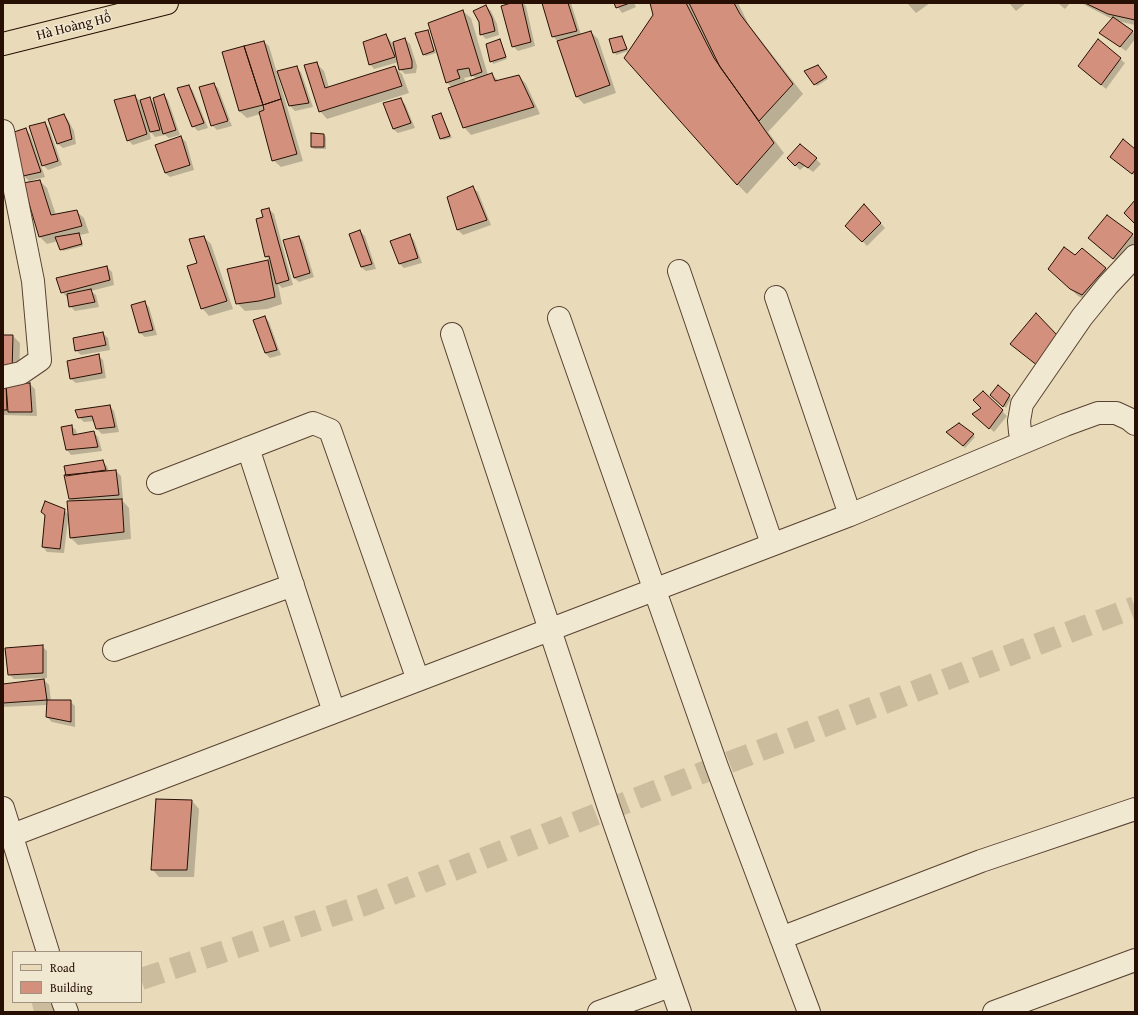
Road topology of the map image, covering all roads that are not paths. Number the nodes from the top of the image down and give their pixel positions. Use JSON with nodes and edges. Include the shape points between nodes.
{"nodes":[{"id":1,"x":167,"y":3,"type":"edge"},
{"id":2,"x":3,"y":44,"type":"edge"},
{"id":3,"x":3,"y":131,"type":"edge"},
{"id":4,"x":1135,"y":256,"type":"edge"},
{"id":5,"x":679,"y":271,"type":"dead end"},
{"id":6,"x":776,"y":297,"type":"dead end"},
{"id":7,"x":559,"y":318,"type":"dead end"},
{"id":8,"x":452,"y":334,"type":"dead end"},
{"id":9,"x":3,"y":377,"type":"edge"},
{"id":10,"x":1135,"y":424,"type":"edge"},
{"id":11,"x":1024,"y":442,"type":"junction"},
{"id":12,"x":248,"y":448,"type":"junction"},
{"id":13,"x":158,"y":483,"type":"dead end"},
{"id":14,"x":850,"y":515,"type":"junction"},
{"id":15,"x":772,"y":544,"type":"junction"},
{"id":16,"x":293,"y":585,"type":"junction"},
{"id":17,"x":655,"y":591,"type":"junction"},
{"id":18,"x":550,"y":630,"type":"junction"},
{"id":19,"x":114,"y":650,"type":"dead end"},
{"id":20,"x":418,"y":680,"type":"junction"},
{"id":21,"x":334,"y":712,"type":"junction"},
{"id":22,"x":3,"y":808,"type":"edge"},
{"id":23,"x":1135,"y":809,"type":"edge"},
{"id":24,"x":7,"y":834,"type":"edge"},
{"id":25,"x":781,"y":938,"type":"junction"},
{"id":26,"x":48,"y":951,"type":"edge"},
{"id":27,"x":1135,"y":960,"type":"edge"},
{"id":28,"x":670,"y":986,"type":"junction"},
{"id":29,"x":599,"y":1012,"type":"edge"},
{"id":30,"x":680,"y":1012,"type":"edge"},
{"id":31,"x":809,"y":1012,"type":"edge"},
{"id":32,"x":994,"y":1012,"type":"edge"}],
"edges":[{"from":1,"to":2,"type":"main road","name":"Hà Hoàng Hổ"},
{"from":3,"to":9,"type":"street","via":[[33,281],[40,360],[21,373]]},
{"from":4,"to":11,"type":"street","via":[[1082,317],[1022,404],[1019,421]]},
{"from":5,"to":15,"type":"street"},
{"from":6,"to":14,"type":"street"},
{"from":7,"to":17,"type":"street"},
{"from":8,"to":18,"type":"street"},
{"from":10,"to":11,"type":"street","via":[[1116,413],[1098,413]]},
{"from":11,"to":14,"type":"street"},
{"from":12,"to":13,"type":"street"},
{"from":12,"to":16,"type":"street"},
{"from":12,"to":20,"type":"street","via":[[313,423],[330,430]]},
{"from":14,"to":15,"type":"street"},
{"from":15,"to":17,"type":"street"},
{"from":16,"to":19,"type":"street"},
{"from":16,"to":21,"type":"street"},
{"from":17,"to":18,"type":"street"},
{"from":17,"to":25,"type":"street"},
{"from":18,"to":20,"type":"street"},
{"from":18,"to":28,"type":"street"},
{"from":20,"to":21,"type":"street"},
{"from":21,"to":24,"type":"street"},
{"from":22,"to":24,"type":"street"},
{"from":23,"to":25,"type":"street","via":[[981,861]]},
{"from":24,"to":26,"type":"street"},
{"from":25,"to":31,"type":"street"},
{"from":27,"to":32,"type":"street"},
{"from":28,"to":29,"type":"street"},
{"from":28,"to":30,"type":"street"}]}
